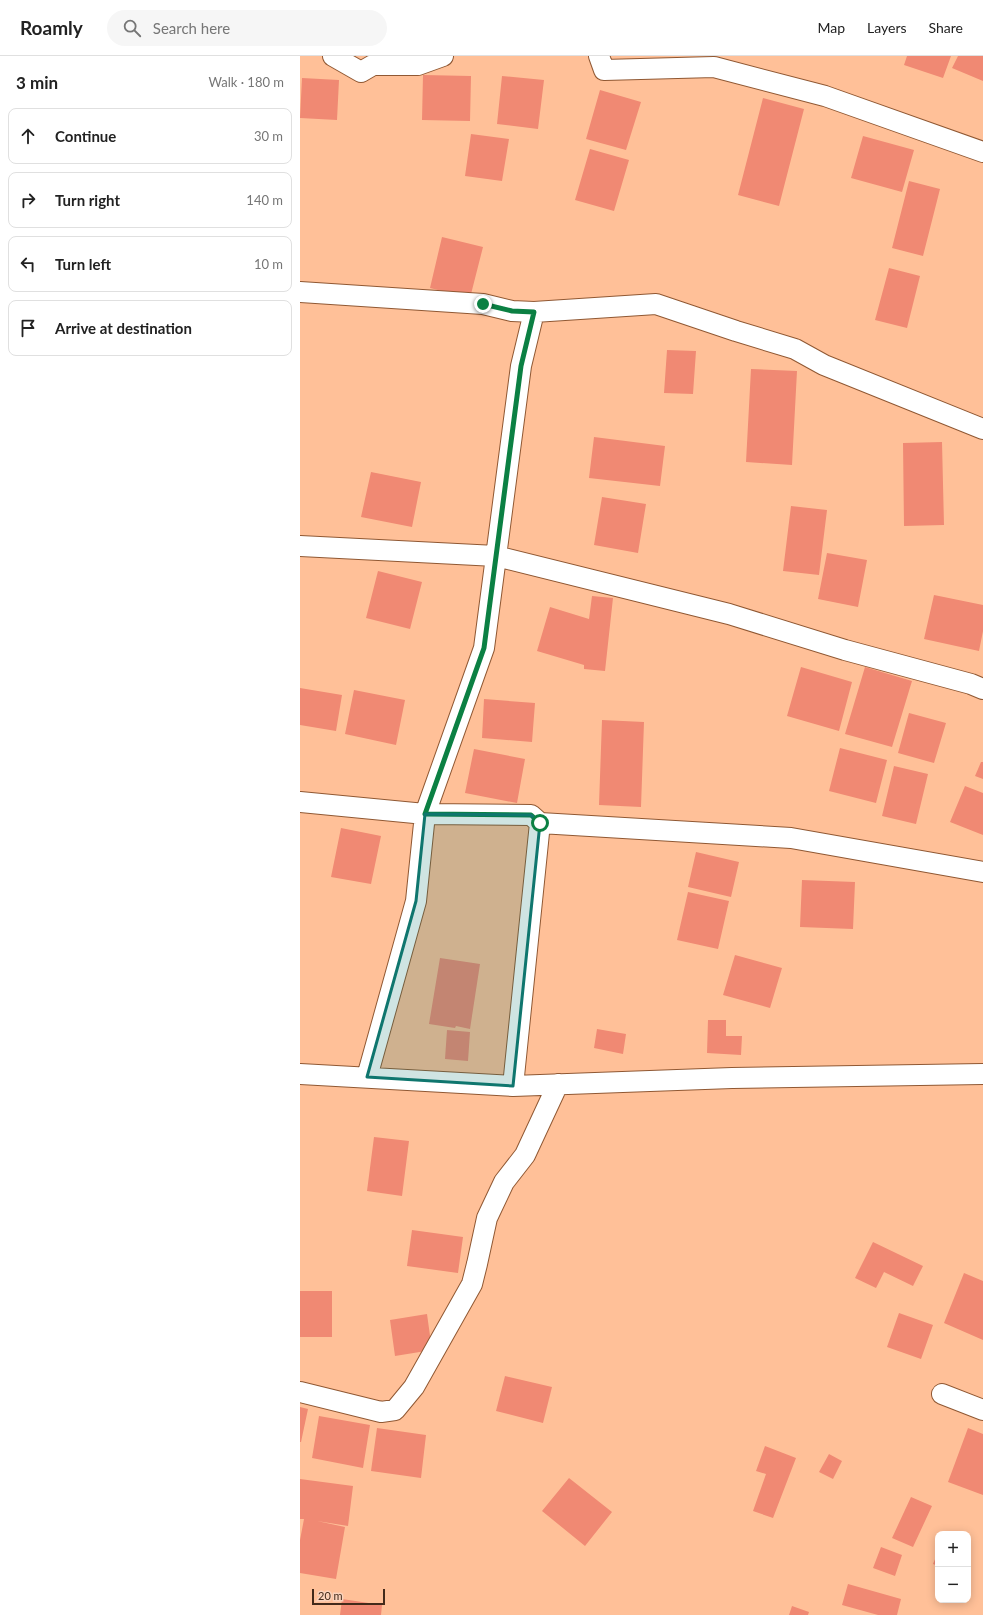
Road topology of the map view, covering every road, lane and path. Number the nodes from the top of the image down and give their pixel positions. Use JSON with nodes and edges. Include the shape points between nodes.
{"nodes":[{"id":1,"x":333,"y":56,"type":"edge"},
{"id":2,"x":443,"y":56,"type":"edge"},
{"id":3,"x":599,"y":56,"type":"edge"},
{"id":4,"x":983,"y":152,"type":"edge"},
{"id":5,"x":300,"y":292,"type":"edge"},
{"id":6,"x":534,"y":312,"type":"junction"},
{"id":7,"x":983,"y":428,"type":"edge"},
{"id":8,"x":300,"y":546,"type":"edge"},
{"id":9,"x":496,"y":556,"type":"junction"},
{"id":10,"x":983,"y":689,"type":"edge"},
{"id":11,"x":300,"y":802,"type":"edge"},
{"id":12,"x":425,"y":814,"type":"junction"},
{"id":13,"x":540,"y":823,"type":"junction"},
{"id":14,"x":983,"y":872,"type":"edge"},
{"id":15,"x":300,"y":1074,"type":"edge"},
{"id":16,"x":983,"y":1074,"type":"edge"},
{"id":17,"x":367,"y":1077,"type":"junction"},
{"id":18,"x":558,"y":1084,"type":"junction"},
{"id":19,"x":513,"y":1086,"type":"junction"},
{"id":20,"x":300,"y":1392,"type":"edge"},
{"id":21,"x":942,"y":1394,"type":"dead end"},
{"id":22,"x":983,"y":1410,"type":"edge"}],
"edges":[{"from":1,"to":2,"type":"street","via":[[361,72],[373,65],[418,65]]},
{"from":3,"to":4,"type":"street","via":[[604,70],[714,67],[825,96]]},
{"from":5,"to":6,"type":"street","via":[[483,304],[512,311]]},
{"from":6,"to":7,"type":"street","via":[[656,304],[796,349],[824,366]]},
{"from":6,"to":9,"type":"street","via":[[521,366]]},
{"from":8,"to":9,"type":"street"},
{"from":9,"to":10,"type":"street","via":[[729,614]]},
{"from":9,"to":12,"type":"street","via":[[484,648]]},
{"from":11,"to":12,"type":"street"},
{"from":12,"to":13,"type":"street","via":[[531,815]]},
{"from":12,"to":17,"type":"street","via":[[416,901]]},
{"from":13,"to":14,"type":"street","via":[[791,838]]},
{"from":13,"to":19,"type":"street"},
{"from":15,"to":17,"type":"street"},
{"from":16,"to":18,"type":"street"},
{"from":17,"to":19,"type":"street"},
{"from":18,"to":19,"type":"street"},
{"from":18,"to":20,"type":"street","via":[[525,1155],[504,1182],[487,1218],[472,1284],[414,1387],[395,1410],[382,1412]]},
{"from":21,"to":22,"type":"street"}]}
